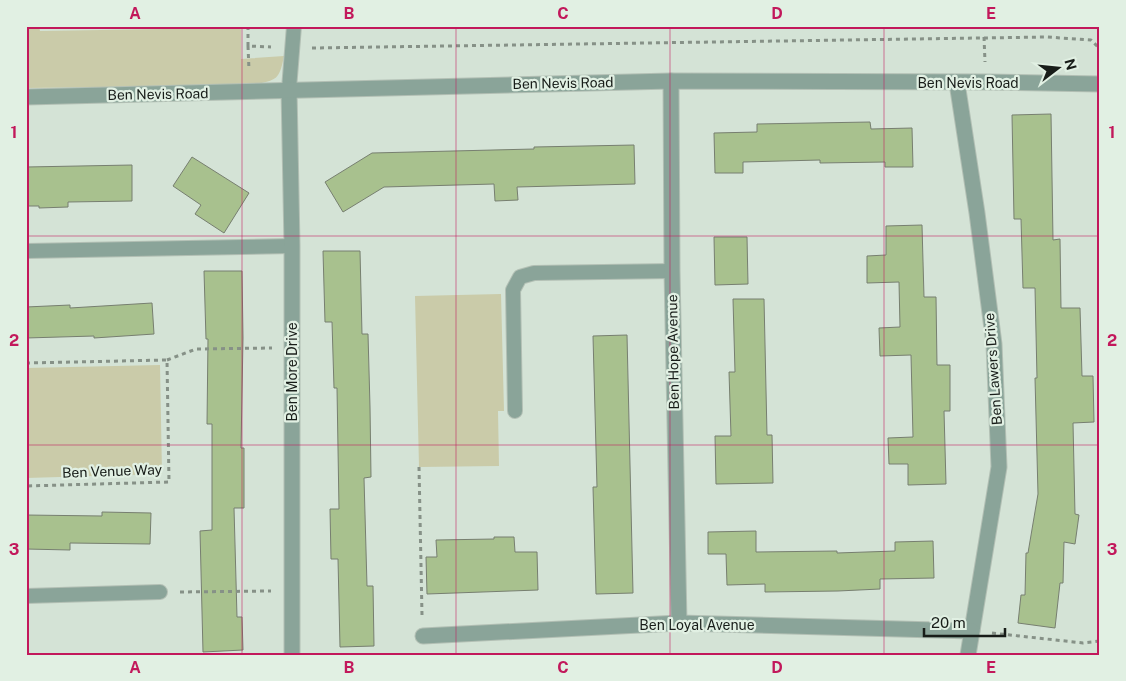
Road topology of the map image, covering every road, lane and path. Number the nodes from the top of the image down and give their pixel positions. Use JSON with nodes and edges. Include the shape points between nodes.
{"nodes":[{"id":1,"x":248,"y":26,"type":"edge"},
{"id":2,"x":294,"y":26,"type":"edge"},
{"id":3,"x":292,"y":48,"type":"junction"},
{"id":4,"x":1100,"y":49,"type":"edge"},
{"id":5,"x":671,"y":81,"type":"junction"},
{"id":6,"x":957,"y":83,"type":"junction"},
{"id":7,"x":1100,"y":84,"type":"edge"},
{"id":8,"x":289,"y":89,"type":"junction"},
{"id":9,"x":26,"y":97,"type":"edge"},
{"id":10,"x":292,"y":246,"type":"junction"},
{"id":11,"x":26,"y":252,"type":"edge"},
{"id":12,"x":672,"y":270,"type":"junction"},
{"id":13,"x":292,"y":347,"type":"junction"},
{"id":14,"x":167,"y":360,"type":"junction"},
{"id":15,"x":26,"y":363,"type":"edge"},
{"id":16,"x":516,"y":411,"type":"dead end"},
{"id":17,"x":419,"y":467,"type":"dead end"},
{"id":18,"x":26,"y":486,"type":"edge"},
{"id":19,"x":292,"y":590,"type":"junction"},
{"id":20,"x":160,"y":592,"type":"joint"},
{"id":21,"x":26,"y":596,"type":"edge"},
{"id":22,"x":679,"y":623,"type":"junction"},
{"id":23,"x":972,"y":630,"type":"junction"},
{"id":24,"x":422,"y":636,"type":"joint"},
{"id":25,"x":1100,"y":641,"type":"edge"},
{"id":26,"x":292,"y":655,"type":"edge"},
{"id":27,"x":968,"y":655,"type":"edge"}],
"edges":[{"from":1,"to":3,"type":"path","via":[[248,46]]},
{"from":2,"to":3,"type":"lane"},
{"from":3,"to":4,"type":"path","via":[[1047,36],[1091,40]]},
{"from":3,"to":8,"type":"lane"},
{"from":5,"to":6,"type":"street","name":"Ben Nevis Road"},
{"from":5,"to":8,"type":"street","name":"Ben Nevis Road"},
{"from":5,"to":12,"type":"street","name":"Ben Hope Avenue"},
{"from":6,"to":7,"type":"street","name":"Ben Nevis Road"},
{"from":6,"to":23,"type":"street","name":"Ben Lawers Drive","via":[[994,344],[1000,467]]},
{"from":8,"to":9,"type":"street","name":"Ben Nevis Road"},
{"from":8,"to":10,"type":"street","name":"Ben More Drive"},
{"from":10,"to":11,"type":"lane"},
{"from":10,"to":13,"type":"street","name":"Ben More Drive"},
{"from":12,"to":16,"type":"lane","via":[[534,273],[520,277],[513,290]]},
{"from":12,"to":22,"type":"street","name":"Ben Hope Avenue"},
{"from":13,"to":14,"type":"path","via":[[196,349]]},
{"from":13,"to":19,"type":"street","name":"Ben More Drive"},
{"from":14,"to":15,"type":"path"},
{"from":14,"to":18,"type":"path","name":"Ben Venue Way","via":[[169,482]]},
{"from":17,"to":24,"type":"path"},
{"from":19,"to":20,"type":"path"},
{"from":19,"to":26,"type":"street","name":"Ben More Drive"},
{"from":20,"to":21,"type":"lane"},
{"from":22,"to":23,"type":"street","name":"Ben Loyal Avenue"},
{"from":22,"to":24,"type":"street","name":"Ben Loyal Avenue"},
{"from":23,"to":25,"type":"path","via":[[1083,643]]},
{"from":23,"to":27,"type":"street","name":"Ben Lawers Drive"}]}
